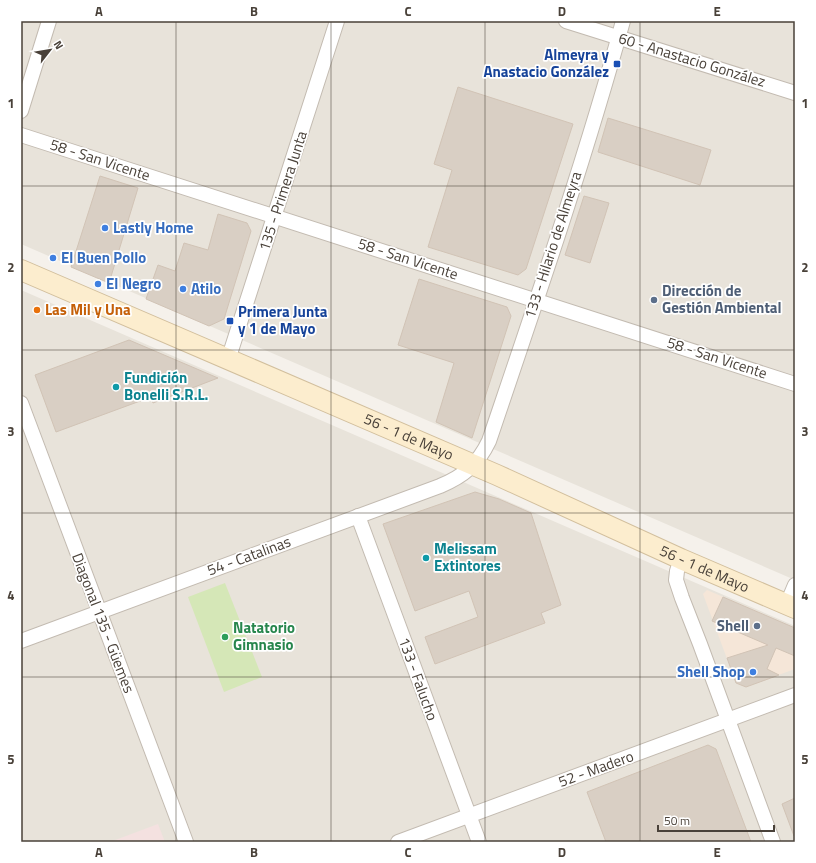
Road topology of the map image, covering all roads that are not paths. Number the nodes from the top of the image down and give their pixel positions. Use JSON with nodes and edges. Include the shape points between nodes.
{"nodes":[{"id":1,"x":49,"y":21,"type":"edge"},
{"id":2,"x":337,"y":21,"type":"edge"},
{"id":3,"x":566,"y":21,"type":"edge"},
{"id":4,"x":623,"y":21,"type":"edge"},
{"id":5,"x":618,"y":37,"type":"junction"},
{"id":6,"x":795,"y":93,"type":"edge"},
{"id":7,"x":21,"y":111,"type":"edge"},
{"id":8,"x":21,"y":135,"type":"edge"},
{"id":9,"x":276,"y":216,"type":"junction"},
{"id":10,"x":21,"y":270,"type":"edge"},
{"id":11,"x":536,"y":300,"type":"junction"},
{"id":12,"x":228,"y":360,"type":"junction"},
{"id":13,"x":795,"y":384,"type":"edge"},
{"id":14,"x":21,"y":403,"type":"edge"},
{"id":15,"x":474,"y":465,"type":"junction"},
{"id":16,"x":358,"y":516,"type":"junction"},
{"id":17,"x":681,"y":559,"type":"junction"},
{"id":18,"x":795,"y":585,"type":"edge"},
{"id":19,"x":791,"y":606,"type":"edge"},
{"id":20,"x":99,"y":612,"type":"junction"},
{"id":21,"x":21,"y":641,"type":"edge"},
{"id":22,"x":795,"y":695,"type":"edge"},
{"id":23,"x":728,"y":720,"type":"junction"},
{"id":24,"x":469,"y":816,"type":"junction"},
{"id":25,"x":186,"y":842,"type":"edge"},
{"id":26,"x":398,"y":842,"type":"edge"},
{"id":27,"x":479,"y":842,"type":"edge"},
{"id":28,"x":773,"y":842,"type":"edge"}],
"edges":[{"from":1,"to":7,"type":"street"},
{"from":2,"to":9,"type":"street","name":"135 - Primera Junta"},
{"from":3,"to":5,"type":"street","name":"60 - Anastacio González"},
{"from":4,"to":5,"type":"street","name":"133 - Hilario de Almeyra"},
{"from":5,"to":6,"type":"street","name":"60 - Anastacio González"},
{"from":5,"to":11,"type":"street","name":"133 - Hilario de Almeyra"},
{"from":8,"to":9,"type":"street","name":"58 - San Vicente"},
{"from":9,"to":11,"type":"street","name":"58 - San Vicente"},
{"from":9,"to":12,"type":"street","name":"135 - Primera Junta"},
{"from":10,"to":12,"type":"main road","name":"56 - 1 de Mayo"},
{"from":11,"to":13,"type":"street","name":"58 - San Vicente"},
{"from":11,"to":15,"type":"street","name":"133 - Hilario de Almeyra","via":[[489,441]]},
{"from":12,"to":15,"type":"main road","name":"56 - 1 de Mayo"},
{"from":14,"to":20,"type":"street","name":"Diagonal 135 - Güemes"},
{"from":15,"to":16,"type":"street","name":"54 - Catalinas","via":[[453,481]]},
{"from":15,"to":17,"type":"main road","name":"56 - 1 de Mayo"},
{"from":16,"to":20,"type":"street","name":"54 - Catalinas"},
{"from":16,"to":24,"type":"street","name":"133 - Falucho"},
{"from":17,"to":19,"type":"main road","name":"56 - 1 de Mayo"},
{"from":17,"to":23,"type":"street","via":[[677,571],[678,586]]},
{"from":18,"to":19,"type":"street"},
{"from":20,"to":21,"type":"street","name":"54 - Catalinas"},
{"from":20,"to":25,"type":"street","name":"Diagonal 135 - Güemes"},
{"from":22,"to":23,"type":"street","name":"52 - Madero"},
{"from":23,"to":24,"type":"street","name":"52 - Madero"},
{"from":23,"to":28,"type":"street"},
{"from":24,"to":26,"type":"street","name":"52 - Madero"},
{"from":24,"to":27,"type":"street","name":"133 - Falucho"}]}
